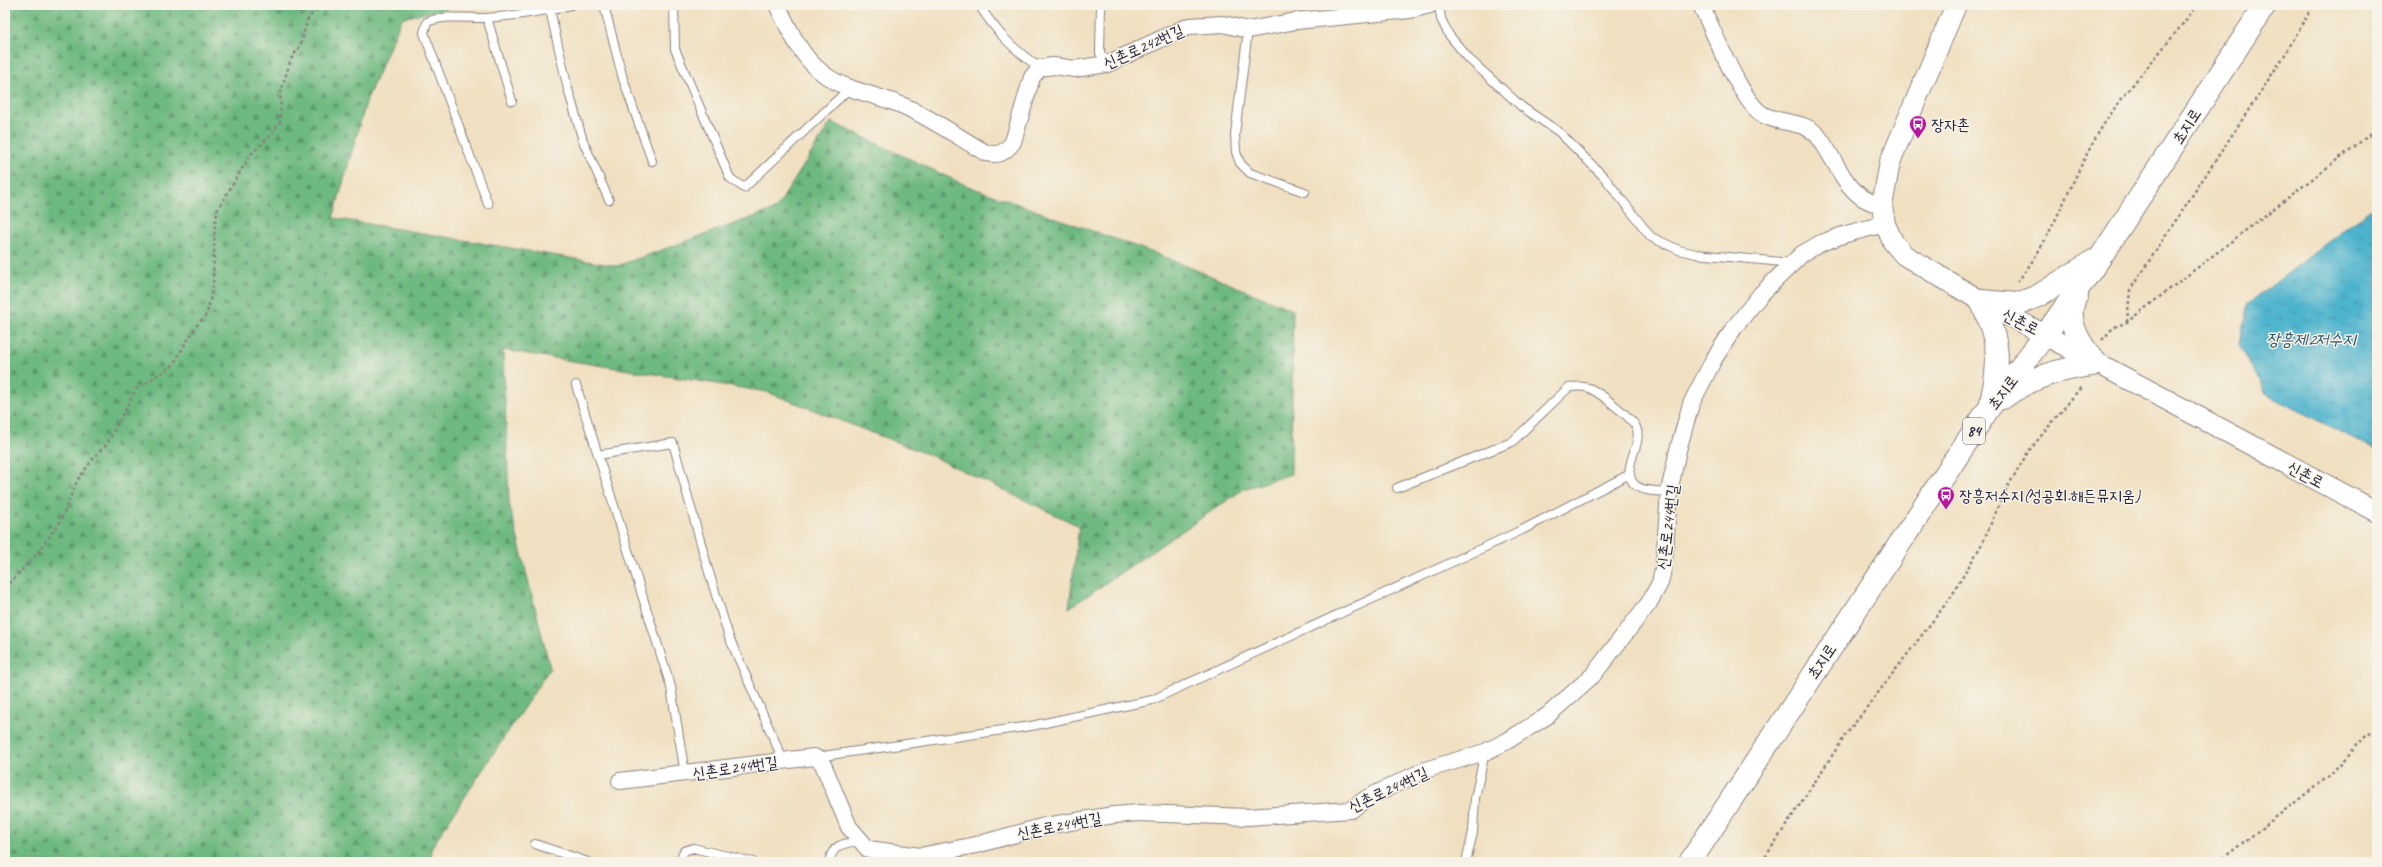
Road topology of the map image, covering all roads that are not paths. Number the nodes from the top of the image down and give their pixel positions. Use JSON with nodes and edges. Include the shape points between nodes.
{"nodes":[{"id":1,"x":571,"y":5,"type":"edge"},
{"id":2,"x":604,"y":5,"type":"edge"},
{"id":3,"x":674,"y":5,"type":"edge"},
{"id":4,"x":777,"y":5,"type":"edge"},
{"id":5,"x":979,"y":5,"type":"edge"},
{"id":6,"x":1101,"y":5,"type":"edge"},
{"id":7,"x":1430,"y":5,"type":"edge"},
{"id":8,"x":1439,"y":5,"type":"edge"},
{"id":9,"x":1701,"y":5,"type":"edge"},
{"id":10,"x":1956,"y":5,"type":"edge"},
{"id":11,"x":2265,"y":5,"type":"edge"},
{"id":12,"x":550,"y":10,"type":"junction"},
{"id":13,"x":487,"y":18,"type":"junction"},
{"id":14,"x":1248,"y":30,"type":"junction"},
{"id":15,"x":1107,"y":64,"type":"junction"},
{"id":16,"x":1040,"y":68,"type":"junction"},
{"id":17,"x":850,"y":88,"type":"junction"},
{"id":18,"x":512,"y":101,"type":"dead end"},
{"id":19,"x":652,"y":161,"type":"dead end"},
{"id":20,"x":1305,"y":192,"type":"dead end"},
{"id":21,"x":609,"y":200,"type":"dead end"},
{"id":22,"x":488,"y":204,"type":"dead end"},
{"id":23,"x":1884,"y":215,"type":"junction"},
{"id":24,"x":2102,"y":255,"type":"junction"},
{"id":25,"x":1792,"y":263,"type":"junction"},
{"id":26,"x":1990,"y":303,"type":"junction"},
{"id":27,"x":2046,"y":334,"type":"junction"},
{"id":28,"x":2097,"y":364,"type":"junction"},
{"id":29,"x":576,"y":385,"type":"dead end"},
{"id":30,"x":1989,"y":408,"type":"junction"},
{"id":31,"x":598,"y":456,"type":"junction"},
{"id":32,"x":1630,"y":474,"type":"junction"},
{"id":33,"x":1397,"y":488,"type":"dead end"},
{"id":34,"x":1669,"y":492,"type":"junction"},
{"id":35,"x":2377,"y":512,"type":"edge"},
{"id":36,"x":1485,"y":752,"type":"junction"},
{"id":37,"x":814,"y":757,"type":"junction"},
{"id":38,"x":783,"y":760,"type":"junction"},
{"id":39,"x":685,"y":774,"type":"junction"},
{"id":40,"x":620,"y":781,"type":"dead end"},
{"id":41,"x":861,"y":841,"type":"junction"},
{"id":42,"x":535,"y":844,"type":"dead end"},
{"id":43,"x":588,"y":862,"type":"edge"},
{"id":44,"x":679,"y":862,"type":"edge"},
{"id":45,"x":753,"y":862,"type":"edge"},
{"id":46,"x":829,"y":862,"type":"edge"},
{"id":47,"x":1466,"y":862,"type":"edge"},
{"id":48,"x":1690,"y":862,"type":"edge"}],
"edges":[{"from":1,"to":12,"type":"lane"},
{"from":2,"to":19,"type":"lane","via":[[623,80]]},
{"from":3,"to":17,"type":"lane","via":[[675,49],[730,178],[744,188]]},
{"from":4,"to":17,"type":"street","via":[[804,55],[819,71]]},
{"from":5,"to":16,"type":"lane","via":[[994,28],[1012,48]]},
{"from":6,"to":15,"type":"lane","via":[[1100,53]]},
{"from":7,"to":14,"type":"street","name":"신촌로242번길","via":[[1410,10],[1296,21]]},
{"from":8,"to":25,"type":"lane","via":[[1449,35],[1469,59],[1522,107],[1559,132],[1604,177],[1651,237],[1679,250],[1696,254]]},
{"from":9,"to":23,"type":"street","via":[[1734,75],[1756,109],[1772,119],[1807,128],[1817,136],[1849,184]]},
{"from":10,"to":23,"type":"street","via":[[1890,162]]},
{"from":11,"to":24,"type":"main road","name":"초지로","number":"84"},
{"from":12,"to":13,"type":"lane"},
{"from":12,"to":21,"type":"lane","via":[[583,141]]},
{"from":13,"to":18,"type":"lane"},
{"from":13,"to":22,"type":"lane","via":[[436,18],[427,22],[424,33]]},
{"from":14,"to":15,"type":"street","name":"신촌로242번길","via":[[1223,24],[1189,26]]},
{"from":14,"to":20,"type":"lane","via":[[1235,134],[1236,152],[1240,163],[1250,172]]},
{"from":15,"to":16,"type":"street","name":"신촌로242번길","via":[[1075,69],[1054,66]]},
{"from":16,"to":17,"type":"street","via":[[1032,77],[1013,142],[1007,150],[996,155],[986,153],[908,108]]},
{"from":23,"to":25,"type":"street","name":"신촌로244번길","via":[[1821,243]]},
{"from":23,"to":26,"type":"street","name":"신촌로","via":[[1893,242],[1904,255]]},
{"from":24,"to":26,"type":"main road","via":[[2038,296],[2018,304]]},
{"from":24,"to":27,"type":"main road","name":"초지로","number":"84"},
{"from":24,"to":28,"type":"main road","via":[[2074,301],[2073,307],[2073,326],[2082,347]]},
{"from":25,"to":34,"type":"street","name":"신촌로244번길","via":[[1761,294],[1734,328],[1698,388],[1678,450]]},
{"from":26,"to":27,"type":"street","name":"신촌로"},
{"from":26,"to":30,"type":"main road","via":[[1998,347],[1997,375]]},
{"from":27,"to":28,"type":"street","name":"신촌로"},
{"from":27,"to":30,"type":"main road","name":"초지로","number":"84"},
{"from":28,"to":30,"type":"main road","via":[[2064,369],[2039,377],[2015,389]]},
{"from":28,"to":35,"type":"street","name":"신촌로"},
{"from":29,"to":31,"type":"lane"},
{"from":30,"to":48,"type":"main road","name":"초지로","number":"84"},
{"from":31,"to":38,"type":"lane","via":[[674,443],[708,569],[730,637]]},
{"from":31,"to":39,"type":"lane","via":[[671,687]]},
{"from":32,"to":33,"type":"lane","via":[[1637,428],[1628,417],[1590,389],[1578,386],[1568,388],[1512,442]]},
{"from":32,"to":34,"type":"lane","via":[[1634,483],[1643,489]]},
{"from":32,"to":37,"type":"lane","via":[[1522,530],[1152,700],[1031,726]]},
{"from":34,"to":36,"type":"street","name":"신촌로244번길","via":[[1660,582],[1635,624],[1593,675],[1547,716],[1508,741]]},
{"from":36,"to":41,"type":"street","name":"신촌로244번길","via":[[1425,770],[1367,798],[1351,810],[1248,817],[1139,813],[1114,815],[1045,826],[976,845],[920,856],[868,849]]},
{"from":36,"to":47,"type":"lane","via":[[1475,798]]},
{"from":37,"to":38,"type":"street","name":"신촌로244번길"},
{"from":37,"to":41,"type":"street","name":"신촌로244번길","via":[[822,762],[849,827]]},
{"from":38,"to":39,"type":"street","name":"신촌로244번길"},
{"from":39,"to":40,"type":"street","name":"신촌로244번길"},
{"from":41,"to":46,"type":"lane","via":[[840,844],[833,850]]},
{"from":42,"to":43,"type":"lane"},
{"from":44,"to":45,"type":"lane","via":[[684,851],[693,848]]}]}
